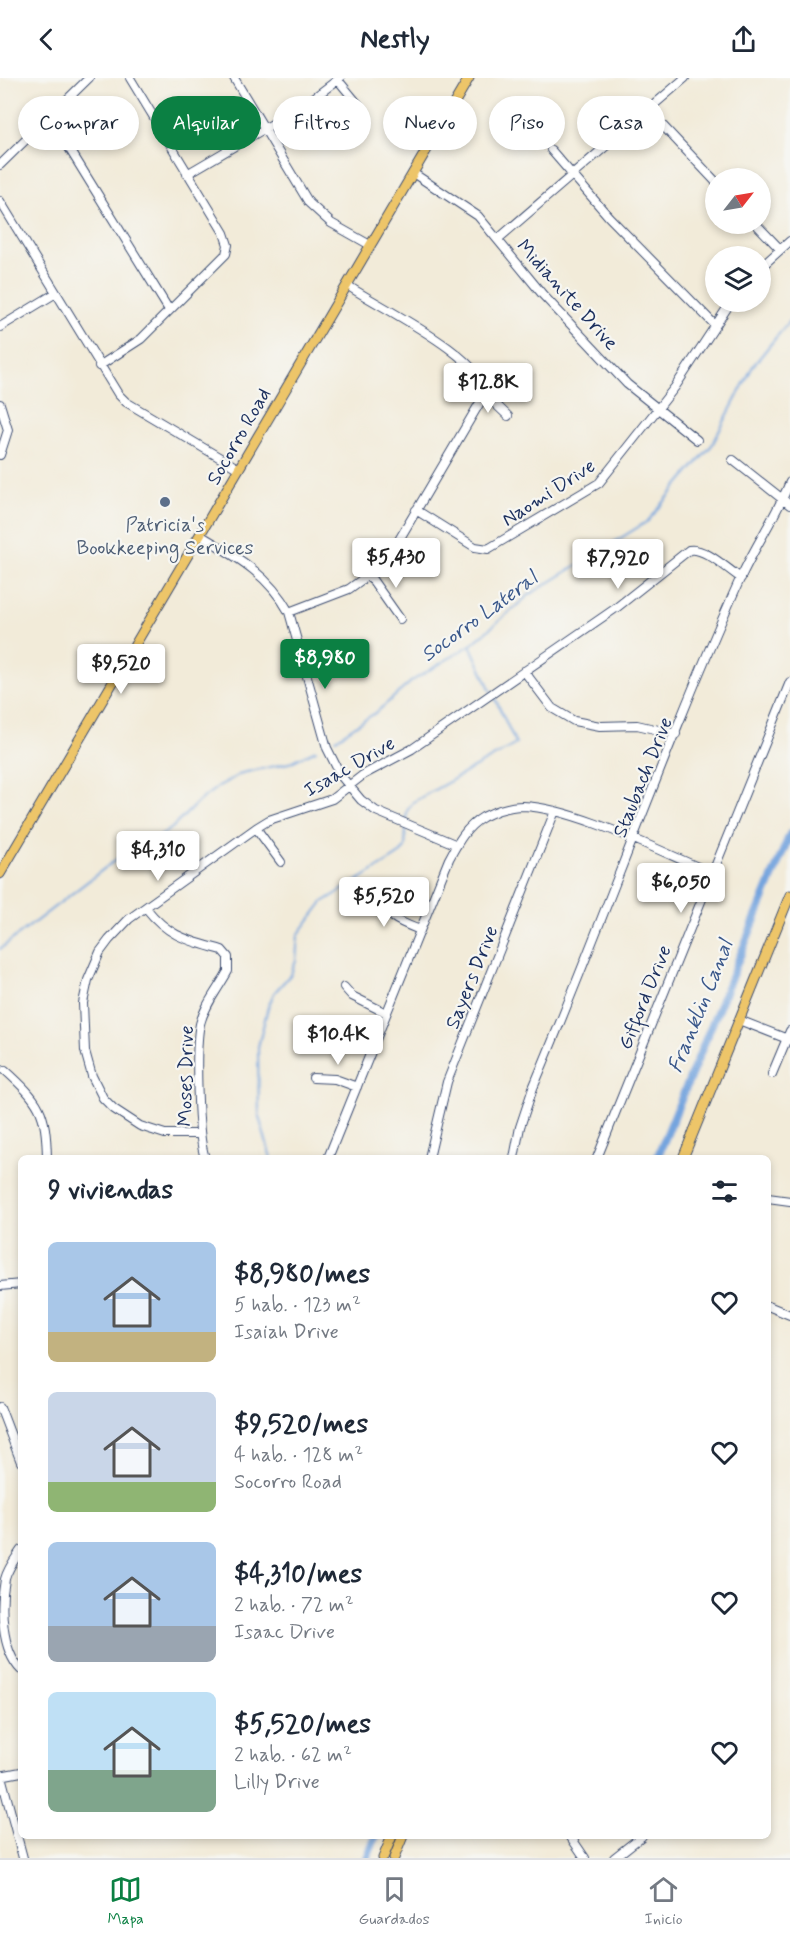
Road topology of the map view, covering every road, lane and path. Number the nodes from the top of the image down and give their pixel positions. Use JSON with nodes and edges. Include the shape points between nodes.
{"nodes":[{"id":1,"x":89,"y":78,"type":"edge"},
{"id":2,"x":130,"y":78,"type":"edge"},
{"id":3,"x":234,"y":78,"type":"edge"},
{"id":4,"x":469,"y":78,"type":"edge"},
{"id":5,"x":685,"y":78,"type":"edge"},
{"id":6,"x":339,"y":79,"type":"edge"},
{"id":7,"x":71,"y":96,"type":"edge"},
{"id":8,"x":352,"y":96,"type":"edge"},
{"id":9,"x":664,"y":96,"type":"edge"},
{"id":10,"x":665,"y":128,"type":"edge"},
{"id":11,"x":263,"y":129,"type":"junction"},
{"id":12,"x":18,"y":147,"type":"edge"},
{"id":13,"x":70,"y":150,"type":"edge"},
{"id":14,"x":551,"y":150,"type":"dead end"},
{"id":15,"x":602,"y":150,"type":"edge"},
{"id":16,"x":0,"y":165,"type":"edge"},
{"id":17,"x":705,"y":170,"type":"edge"},
{"id":18,"x":413,"y":173,"type":"junction"},
{"id":19,"x":187,"y":174,"type":"junction"},
{"id":20,"x":573,"y":175,"type":"junction"},
{"id":21,"x":0,"y":201,"type":"edge"},
{"id":22,"x":766,"y":234,"type":"edge"},
{"id":23,"x":498,"y":239,"type":"junction"},
{"id":24,"x":790,"y":241,"type":"edge"},
{"id":25,"x":370,"y":245,"type":"junction"},
{"id":26,"x":780,"y":249,"type":"junction"},
{"id":27,"x":771,"y":258,"type":"edge"},
{"id":28,"x":347,"y":285,"type":"junction"},
{"id":29,"x":56,"y":293,"type":"junction"},
{"id":30,"x":169,"y":310,"type":"junction"},
{"id":31,"x":724,"y":312,"type":"edge"},
{"id":32,"x":715,"y":325,"type":"junction"},
{"id":33,"x":0,"y":327,"type":"edge"},
{"id":34,"x":99,"y":366,"type":"junction"},
{"id":35,"x":485,"y":394,"type":"junction"},
{"id":36,"x":0,"y":404,"type":"edge"},
{"id":37,"x":658,"y":410,"type":"junction"},
{"id":38,"x":508,"y":416,"type":"dead end"},
{"id":39,"x":697,"y":440,"type":"dead end"},
{"id":40,"x":0,"y":455,"type":"edge"},
{"id":41,"x":733,"y":460,"type":"dead end"},
{"id":42,"x":239,"y":469,"type":"junction"},
{"id":43,"x":790,"y":482,"type":"edge"},
{"id":44,"x":783,"y":499,"type":"junction"},
{"id":45,"x":790,"y":506,"type":"edge"},
{"id":46,"x":416,"y":510,"type":"junction"},
{"id":47,"x":200,"y":535,"type":"junction"},
{"id":48,"x":369,"y":575,"type":"junction"},
{"id":49,"x":741,"y":578,"type":"junction"},
{"id":50,"x":289,"y":612,"type":"junction"},
{"id":51,"x":400,"y":619,"type":"dead end"},
{"id":52,"x":524,"y":671,"type":"junction"},
{"id":53,"x":790,"y":682,"type":"edge"},
{"id":54,"x":676,"y":734,"type":"junction"},
{"id":55,"x":349,"y":786,"type":"junction"},
{"id":56,"x":555,"y":811,"type":"junction"},
{"id":57,"x":256,"y":828,"type":"junction"},
{"id":58,"x":634,"y":841,"type":"junction"},
{"id":59,"x":457,"y":845,"type":"junction"},
{"id":60,"x":280,"y":862,"type":"dead end"},
{"id":61,"x":712,"y":873,"type":"junction"},
{"id":62,"x":0,"y":874,"type":"edge"},
{"id":63,"x":790,"y":895,"type":"edge"},
{"id":64,"x":379,"y":896,"type":"dead end"},
{"id":65,"x":146,"y":908,"type":"junction"},
{"id":66,"x":420,"y":930,"type":"junction"},
{"id":67,"x":344,"y":987,"type":"dead end"},
{"id":68,"x":387,"y":1013,"type":"junction"},
{"id":69,"x":739,"y":1020,"type":"junction"},
{"id":70,"x":789,"y":1036,"type":"edge"},
{"id":71,"x":5,"y":1070,"type":"dead end"},
{"id":72,"x":772,"y":1074,"type":"dead end"},
{"id":73,"x":314,"y":1078,"type":"dead end"},
{"id":74,"x":357,"y":1087,"type":"junction"},
{"id":75,"x":199,"y":1134,"type":"junction"},
{"id":76,"x":47,"y":1155,"type":"edge"},
{"id":77,"x":204,"y":1155,"type":"edge"},
{"id":78,"x":329,"y":1155,"type":"edge"},
{"id":79,"x":430,"y":1155,"type":"edge"},
{"id":80,"x":514,"y":1155,"type":"edge"},
{"id":81,"x":598,"y":1155,"type":"edge"},
{"id":82,"x":684,"y":1155,"type":"edge"},
{"id":83,"x":771,"y":1198,"type":"edge"},
{"id":84,"x":790,"y":1201,"type":"edge"},
{"id":85,"x":18,"y":1284,"type":"edge"},
{"id":86,"x":0,"y":1286,"type":"edge"},
{"id":87,"x":771,"y":1307,"type":"edge"},
{"id":88,"x":790,"y":1315,"type":"edge"},
{"id":89,"x":0,"y":1407,"type":"edge"},
{"id":90,"x":18,"y":1454,"type":"edge"},
{"id":91,"x":18,"y":1555,"type":"edge"},
{"id":92,"x":18,"y":1666,"type":"edge"},
{"id":93,"x":18,"y":1773,"type":"edge"},
{"id":94,"x":0,"y":1776,"type":"edge"},
{"id":95,"x":391,"y":1839,"type":"edge"},
{"id":96,"x":402,"y":1839,"type":"edge"},
{"id":97,"x":572,"y":1839,"type":"edge"},
{"id":98,"x":638,"y":1839,"type":"edge"},
{"id":99,"x":23,"y":1858,"type":"edge"},
{"id":100,"x":383,"y":1858,"type":"edge"},
{"id":101,"x":394,"y":1858,"type":"edge"},
{"id":102,"x":585,"y":1858,"type":"edge"},
{"id":103,"x":614,"y":1858,"type":"edge"}],
"edges":[{"from":1,"to":7,"type":"street"},
{"from":2,"to":19,"type":"street"},
{"from":3,"to":11,"type":"street"},
{"from":4,"to":18,"type":"main road","name":"Socorro Road"},
{"from":5,"to":9,"type":"street"},
{"from":6,"to":8,"type":"street"},
{"from":6,"to":11,"type":"street"},
{"from":10,"to":17,"type":"street"},
{"from":11,"to":19,"type":"street"},
{"from":11,"to":25,"type":"street","via":[[309,202],[331,223]]},
{"from":12,"to":16,"type":"street"},
{"from":13,"to":30,"type":"street"},
{"from":14,"to":20,"type":"street"},
{"from":15,"to":20,"type":"street"},
{"from":18,"to":23,"type":"street","name":"Midianite Drive","via":[[477,216]]},
{"from":18,"to":25,"type":"main road","name":"Socorro Road"},
{"from":19,"to":30,"type":"street","via":[[224,234],[228,248]]},
{"from":20,"to":23,"type":"street"},
{"from":20,"to":32,"type":"street"},
{"from":21,"to":29,"type":"street"},
{"from":22,"to":26,"type":"street"},
{"from":23,"to":37,"type":"street","name":"Midianite Drive","via":[[576,331]]},
{"from":24,"to":26,"type":"street"},
{"from":25,"to":28,"type":"main road","name":"Socorro Road"},
{"from":26,"to":27,"type":"street"},
{"from":28,"to":35,"type":"street","via":[[450,348],[482,381]]},
{"from":28,"to":42,"type":"main road","name":"Socorro Road"},
{"from":29,"to":33,"type":"street"},
{"from":29,"to":34,"type":"street"},
{"from":30,"to":34,"type":"street","via":[[129,349]]},
{"from":31,"to":32,"type":"street","name":"Naomi Drive"},
{"from":32,"to":37,"type":"street","name":"Naomi Drive"},
{"from":34,"to":42,"type":"street","via":[[126,402]]},
{"from":35,"to":38,"type":"street"},
{"from":35,"to":46,"type":"street"},
{"from":36,"to":40,"type":"street","via":[[8,429]]},
{"from":37,"to":39,"type":"street","name":"Midianite Drive"},
{"from":37,"to":46,"type":"street","name":"Naomi Drive","via":[[599,483],[492,548],[475,547]]},
{"from":41,"to":44,"type":"street"},
{"from":42,"to":47,"type":"main road","name":"Socorro Road"},
{"from":43,"to":44,"type":"street","name":"Staubach Drive"},
{"from":44,"to":45,"type":"street"},
{"from":44,"to":49,"type":"street","name":"Staubach Drive"},
{"from":46,"to":48,"type":"street","via":[[396,545]]},
{"from":47,"to":50,"type":"street","via":[[254,568],[274,588]]},
{"from":47,"to":62,"type":"main road","name":"Socorro Road"},
{"from":48,"to":50,"type":"street","via":[[349,589]]},
{"from":48,"to":51,"type":"street"},
{"from":49,"to":52,"type":"street","name":"Isaac Drive","via":[[706,553],[689,550],[655,580]]},
{"from":49,"to":54,"type":"street","name":"Staubach Drive"},
{"from":50,"to":55,"type":"street","via":[[327,748]]},
{"from":52,"to":54,"type":"street","via":[[552,708],[574,721],[600,726],[637,724]]},
{"from":52,"to":55,"type":"street","name":"Isaac Drive","via":[[417,746]]},
{"from":53,"to":61,"type":"street","name":"Gifford Drive"},
{"from":54,"to":58,"type":"street","name":"Staubach Drive"},
{"from":55,"to":57,"type":"street","name":"Isaac Drive","via":[[322,804],[269,820]]},
{"from":55,"to":59,"type":"street","via":[[376,811]]},
{"from":56,"to":58,"type":"street"},
{"from":56,"to":59,"type":"street","via":[[518,806],[494,812],[472,826]]},
{"from":56,"to":79,"type":"street","name":"Sayers Drive","via":[[447,1082]]},
{"from":57,"to":60,"type":"street"},
{"from":57,"to":65,"type":"street","name":"Isaac Drive"},
{"from":58,"to":61,"type":"street"},
{"from":58,"to":80,"type":"street","name":"Staubach Drive","via":[[533,1088],[519,1127]]},
{"from":59,"to":66,"type":"street"},
{"from":61,"to":81,"type":"street","name":"Gifford Drive"},
{"from":63,"to":69,"type":"main road"},
{"from":64,"to":66,"type":"street","via":[[394,920]]},
{"from":65,"to":75,"type":"street","name":"Moses Drive","via":[[172,934],[222,950],[229,963],[205,1009],[199,1034]]},
{"from":65,"to":75,"type":"street","name":"Isaac Drive","via":[[109,940],[91,973],[83,1003],[85,1051],[98,1089],[118,1113],[165,1134]]},
{"from":66,"to":68,"type":"street"},
{"from":67,"to":68,"type":"street","via":[[352,996]]},
{"from":68,"to":74,"type":"street"},
{"from":69,"to":70,"type":"street"},
{"from":69,"to":82,"type":"main road"},
{"from":70,"to":72,"type":"street"},
{"from":71,"to":76,"type":"street","via":[[40,1107],[45,1118]]},
{"from":73,"to":74,"type":"street","via":[[336,1079]]},
{"from":74,"to":78,"type":"street"},
{"from":75,"to":77,"type":"street","name":"Moses Drive"},
{"from":83,"to":84,"type":"street"},
{"from":85,"to":86,"type":"street"},
{"from":87,"to":88,"type":"street"},
{"from":89,"to":90,"type":"street"},
{"from":91,"to":92,"type":"street","via":[[5,1578],[1,1599],[8,1654]]},
{"from":93,"to":94,"type":"street"},
{"from":94,"to":99,"type":"street"},
{"from":95,"to":100,"type":"main road"},
{"from":96,"to":101,"type":"main road"},
{"from":97,"to":102,"type":"street"},
{"from":98,"to":103,"type":"street"}]}
